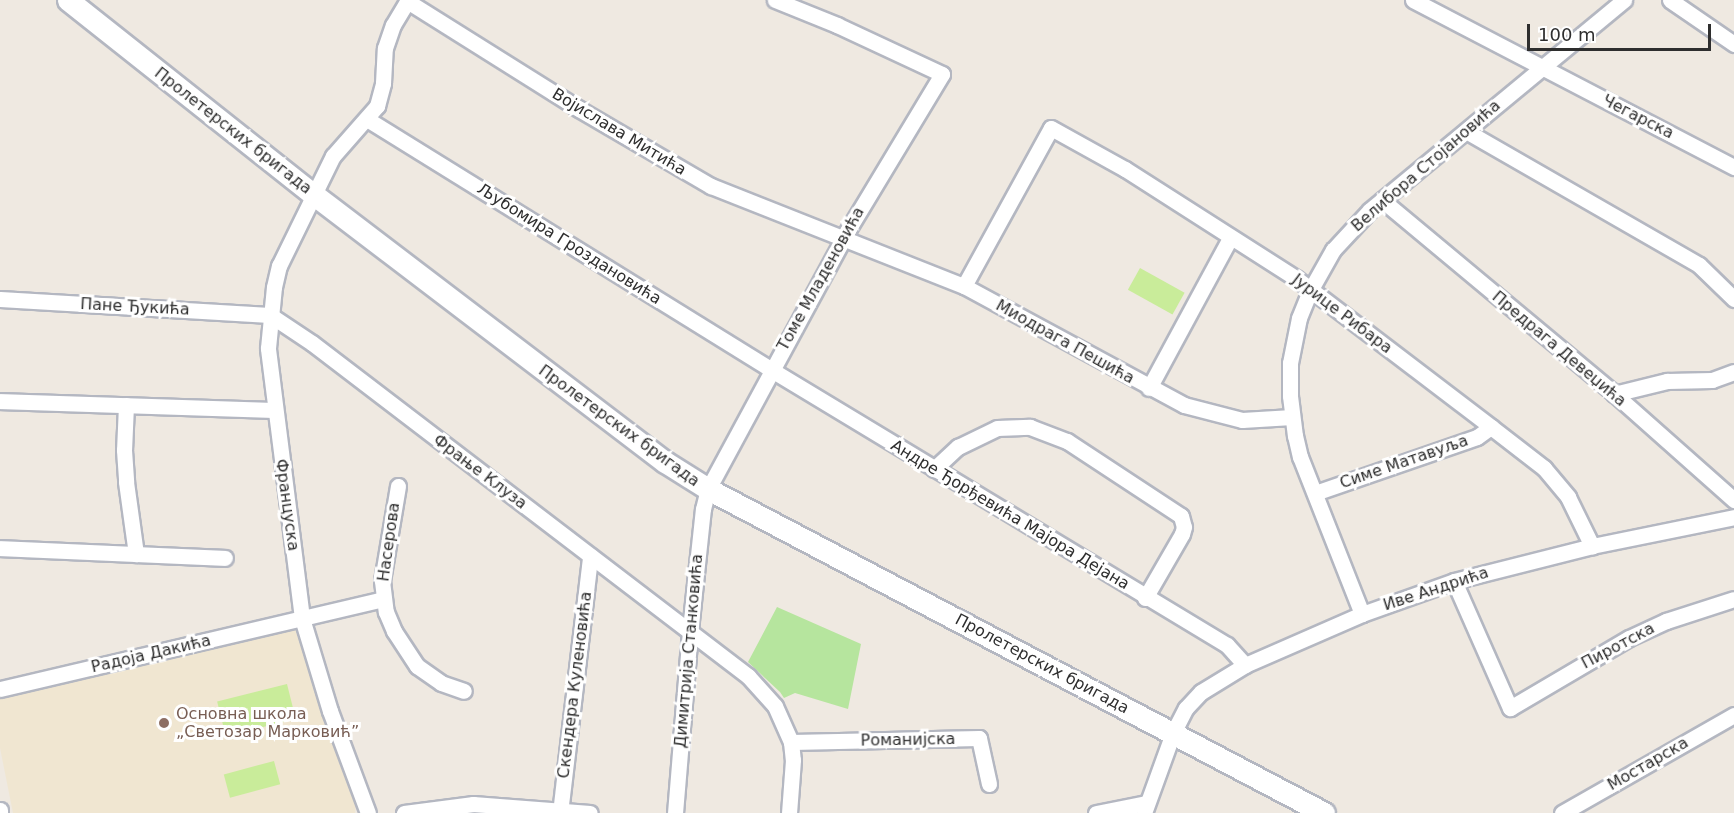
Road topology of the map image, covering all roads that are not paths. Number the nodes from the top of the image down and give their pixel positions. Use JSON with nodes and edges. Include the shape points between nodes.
{"nodes":[{"id":1,"x":68,"y":0,"type":"edge"},
{"id":2,"x":775,"y":0,"type":"edge"},
{"id":3,"x":1413,"y":0,"type":"edge"},
{"id":4,"x":1624,"y":0,"type":"edge"},
{"id":5,"x":1670,"y":0,"type":"edge"},
{"id":6,"x":407,"y":1,"type":"edge"},
{"id":7,"x":1734,"y":45,"type":"edge"},
{"id":8,"x":1542,"y":68,"type":"junction"},
{"id":9,"x":367,"y":119,"type":"junction"},
{"id":10,"x":1466,"y":131,"type":"junction"},
{"id":11,"x":1734,"y":167,"type":"edge"},
{"id":12,"x":313,"y":194,"type":"junction"},
{"id":13,"x":1382,"y":200,"type":"junction"},
{"id":14,"x":843,"y":238,"type":"junction"},
{"id":15,"x":1230,"y":238,"type":"junction"},
{"id":16,"x":964,"y":286,"type":"junction"},
{"id":17,"x":1311,"y":289,"type":"junction"},
{"id":18,"x":0,"y":299,"type":"edge"},
{"id":19,"x":1734,"y":299,"type":"edge"},
{"id":20,"x":270,"y":315,"type":"junction"},
{"id":21,"x":770,"y":369,"type":"junction"},
{"id":22,"x":1734,"y":372,"type":"edge"},
{"id":23,"x":1149,"y":388,"type":"junction"},
{"id":24,"x":1614,"y":394,"type":"junction"},
{"id":25,"x":0,"y":401,"type":"edge"},
{"id":26,"x":126,"y":405,"type":"junction"},
{"id":27,"x":274,"y":410,"type":"junction"},
{"id":28,"x":1292,"y":417,"type":"junction"},
{"id":29,"x":1491,"y":427,"type":"junction"},
{"id":30,"x":934,"y":469,"type":"junction"},
{"id":31,"x":398,"y":486,"type":"dead end"},
{"id":32,"x":708,"y":489,"type":"junction"},
{"id":33,"x":1315,"y":493,"type":"junction"},
{"id":34,"x":1734,"y":500,"type":"edge"},
{"id":35,"x":1734,"y":517,"type":"edge"},
{"id":36,"x":1592,"y":546,"type":"junction"},
{"id":37,"x":0,"y":548,"type":"edge"},
{"id":38,"x":136,"y":554,"type":"junction"},
{"id":39,"x":590,"y":556,"type":"junction"},
{"id":40,"x":225,"y":558,"type":"dead end"},
{"id":41,"x":1454,"y":581,"type":"junction"},
{"id":42,"x":1145,"y":598,"type":"junction"},
{"id":43,"x":382,"y":599,"type":"junction"},
{"id":44,"x":1734,"y":599,"type":"edge"},
{"id":45,"x":1362,"y":614,"type":"junction"},
{"id":46,"x":302,"y":618,"type":"junction"},
{"id":47,"x":690,"y":630,"type":"junction"},
{"id":48,"x":1245,"y":665,"type":"junction"},
{"id":49,"x":0,"y":689,"type":"edge"},
{"id":50,"x":464,"y":691,"type":"dead end"},
{"id":51,"x":1734,"y":715,"type":"edge"},
{"id":52,"x":1173,"y":733,"type":"junction"},
{"id":53,"x":790,"y":742,"type":"junction"},
{"id":54,"x":989,"y":784,"type":"dead end"},
{"id":55,"x":1145,"y":808,"type":"edge"},
{"id":56,"x":507,"y":810,"type":"edge"},
{"id":57,"x":561,"y":812,"type":"edge"},
{"id":58,"x":1317,"y":812,"type":"edge"},
{"id":59,"x":368,"y":813,"type":"edge"},
{"id":60,"x":404,"y":813,"type":"edge"},
{"id":61,"x":590,"y":813,"type":"edge"},
{"id":62,"x":675,"y":813,"type":"edge"},
{"id":63,"x":789,"y":813,"type":"edge"},
{"id":64,"x":1096,"y":813,"type":"edge"},
{"id":65,"x":1562,"y":813,"type":"edge"}],
"edges":[{"from":1,"to":12,"type":"street","name":"Пролетерских бригада"},
{"from":2,"to":14,"type":"street","name":"Томе Младеновића","via":[[942,74]]},
{"from":3,"to":8,"type":"street","name":"Чегарска"},
{"from":4,"to":8,"type":"street","name":"Велибора Стојановића"},
{"from":5,"to":7,"type":"street"},
{"from":6,"to":9,"type":"street","name":"Француска","via":[[388,39],[383,84],[377,106]]},
{"from":6,"to":14,"type":"street","name":"Војислава Митића","via":[[711,186]]},
{"from":8,"to":10,"type":"street","name":"Велибора Стојановића"},
{"from":8,"to":11,"type":"street","name":"Чегарска"},
{"from":9,"to":12,"type":"street","name":"Француска","via":[[342,143]]},
{"from":9,"to":21,"type":"street","name":"Љубомира Гроздановића"},
{"from":10,"to":13,"type":"street","name":"Велибора Стојановића"},
{"from":10,"to":19,"type":"street","via":[[1699,265]]},
{"from":12,"to":20,"type":"street","name":"Француска","via":[[279,266]]},
{"from":12,"to":32,"type":"street","name":"Пролетерских бригада","via":[[665,462]]},
{"from":13,"to":17,"type":"street","name":"Велибора Стојановића","via":[[1333,250]]},
{"from":13,"to":24,"type":"street","name":"Предрага Девеџића"},
{"from":14,"to":16,"type":"street","name":"Миодрага Пешића"},
{"from":14,"to":21,"type":"street","name":"Томе Младеновића"},
{"from":15,"to":16,"type":"street","name":"Јурице Рибара","via":[[1115,163],[1051,128]]},
{"from":15,"to":17,"type":"street","name":"Јурице Рибара"},
{"from":15,"to":23,"type":"street"},
{"from":16,"to":23,"type":"street","name":"Миодрага Пешића"},
{"from":17,"to":28,"type":"street","name":"Велибора Стојановића","via":[[1299,318],[1290,363]]},
{"from":17,"to":29,"type":"street","name":"Јурице Рибара"},
{"from":18,"to":20,"type":"street","name":"Пане Ђукића"},
{"from":20,"to":27,"type":"street","name":"Француска","via":[[268,348]]},
{"from":20,"to":39,"type":"street","name":"Фрање Клуза"},
{"from":21,"to":30,"type":"street","name":"Андре Ђорђевића Мајора Дејана"},
{"from":21,"to":32,"type":"street","name":"Томе Младеновића"},
{"from":22,"to":24,"type":"street","via":[[1712,380],[1667,381]]},
{"from":23,"to":28,"type":"street","name":"Миодрага Пешића","via":[[1222,417]]},
{"from":24,"to":34,"type":"street","name":"Предрага Девеџића"},
{"from":25,"to":26,"type":"street"},
{"from":26,"to":27,"type":"street"},
{"from":26,"to":38,"type":"street","via":[[126,482]]},
{"from":27,"to":46,"type":"street","name":"Француска"},
{"from":28,"to":33,"type":"street","name":"Велибора Стојановића","via":[[1300,458]]},
{"from":29,"to":33,"type":"street","name":"Симе Матавуља","via":[[1467,441]]},
{"from":29,"to":36,"type":"street","name":"Јурице Рибара","via":[[1550,475],[1572,504]]},
{"from":30,"to":42,"type":"street","name":"Андре Ђорђевића Мајора Дејана"},
{"from":30,"to":42,"type":"street","via":[[958,447],[997,428],[1030,427],[1067,441],[1181,516],[1182,534]]},
{"from":31,"to":43,"type":"street","name":"Насерова","via":[[385,552]]},
{"from":32,"to":47,"type":"street","name":"Димитрија Станковића"},
{"from":32,"to":52,"type":"street","name":"Пролетерских бригада"},
{"from":33,"to":45,"type":"street","name":"Велибора Стојановића"},
{"from":35,"to":36,"type":"street","name":"Иве Андрића"},
{"from":36,"to":41,"type":"street","name":"Иве Андрића"},
{"from":37,"to":38,"type":"street"},
{"from":38,"to":40,"type":"street"},
{"from":39,"to":47,"type":"street","name":"Фрање Клуза"},
{"from":39,"to":57,"type":"street","name":"Скендера Куленовића"},
{"from":41,"to":44,"type":"street","name":"Пиротска","via":[[1509,708],[1629,638],[1666,621]]},
{"from":41,"to":45,"type":"street","name":"Иве Андрића"},
{"from":42,"to":48,"type":"street","name":"Андре Ђорђевића Мајора Дејана","via":[[1227,645]]},
{"from":43,"to":46,"type":"street","name":"Насерова"},
{"from":43,"to":50,"type":"street","name":"Насерова","via":[[394,631],[417,666],[441,683]]},
{"from":45,"to":48,"type":"street","name":"Иве Андрића"},
{"from":46,"to":49,"type":"street","name":"Радоја Дакића"},
{"from":46,"to":59,"type":"street","name":"Француска","via":[[330,711]]},
{"from":47,"to":53,"type":"street","name":"Фрање Клуза","via":[[766,694],[784,723]]},
{"from":47,"to":62,"type":"street","name":"Димитрија Станковића"},
{"from":48,"to":52,"type":"street","name":"Иве Андрића","via":[[1193,699]]},
{"from":51,"to":65,"type":"street","name":"Мостарска"},
{"from":52,"to":55,"type":"street","name":"Иве Андрића"},
{"from":52,"to":58,"type":"street","name":"Пролетерских бригада"},
{"from":53,"to":54,"type":"street","name":"Романијска","via":[[979,738]]},
{"from":53,"to":63,"type":"street","name":"Фрање Клуза","via":[[793,760]]},
{"from":55,"to":64,"type":"street"},
{"from":56,"to":57,"type":"street"},
{"from":56,"to":60,"type":"street","via":[[473,804]]},
{"from":57,"to":61,"type":"street"}]}
